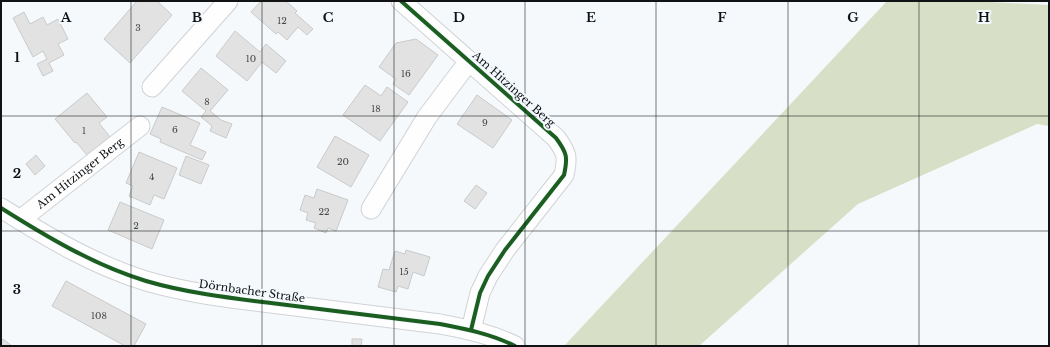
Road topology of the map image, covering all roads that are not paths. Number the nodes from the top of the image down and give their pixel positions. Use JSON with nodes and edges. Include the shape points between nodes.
{"nodes":[{"id":1,"x":228,"y":1,"type":"edge"},
{"id":2,"x":401,"y":1,"type":"edge"},
{"id":3,"x":469,"y":61,"type":"junction"},
{"id":4,"x":152,"y":87,"type":"dead end"},
{"id":5,"x":140,"y":126,"type":"dead end"},
{"id":6,"x":1,"y":208,"type":"edge"},
{"id":7,"x":371,"y":209,"type":"dead end"},
{"id":8,"x":20,"y":220,"type":"junction"},
{"id":9,"x":472,"y":330,"type":"junction"},
{"id":10,"x":515,"y":346,"type":"edge"}],
"edges":[{"from":1,"to":4,"type":"street"},
{"from":2,"to":3,"type":"street","name":"Am Hitzinger Berg"},
{"from":3,"to":7,"type":"street","name":"Am Hitzinger Berg","via":[[427,117]]},
{"from":3,"to":9,"type":"street","name":"Am Hitzinger Berg","via":[[556,138],[564,149],[567,161],[564,175],[505,250],[488,276],[480,294]]},
{"from":5,"to":8,"type":"street","name":"Am Hitzinger Berg"},
{"from":6,"to":8,"type":"street","name":"Dörnbacher Straße"},
{"from":8,"to":9,"type":"street","name":"Dörnbacher Straße","via":[[82,255],[146,281],[192,292]]},
{"from":9,"to":10,"type":"street","name":"Dörnbacher Straße","via":[[502,339]]}]}
